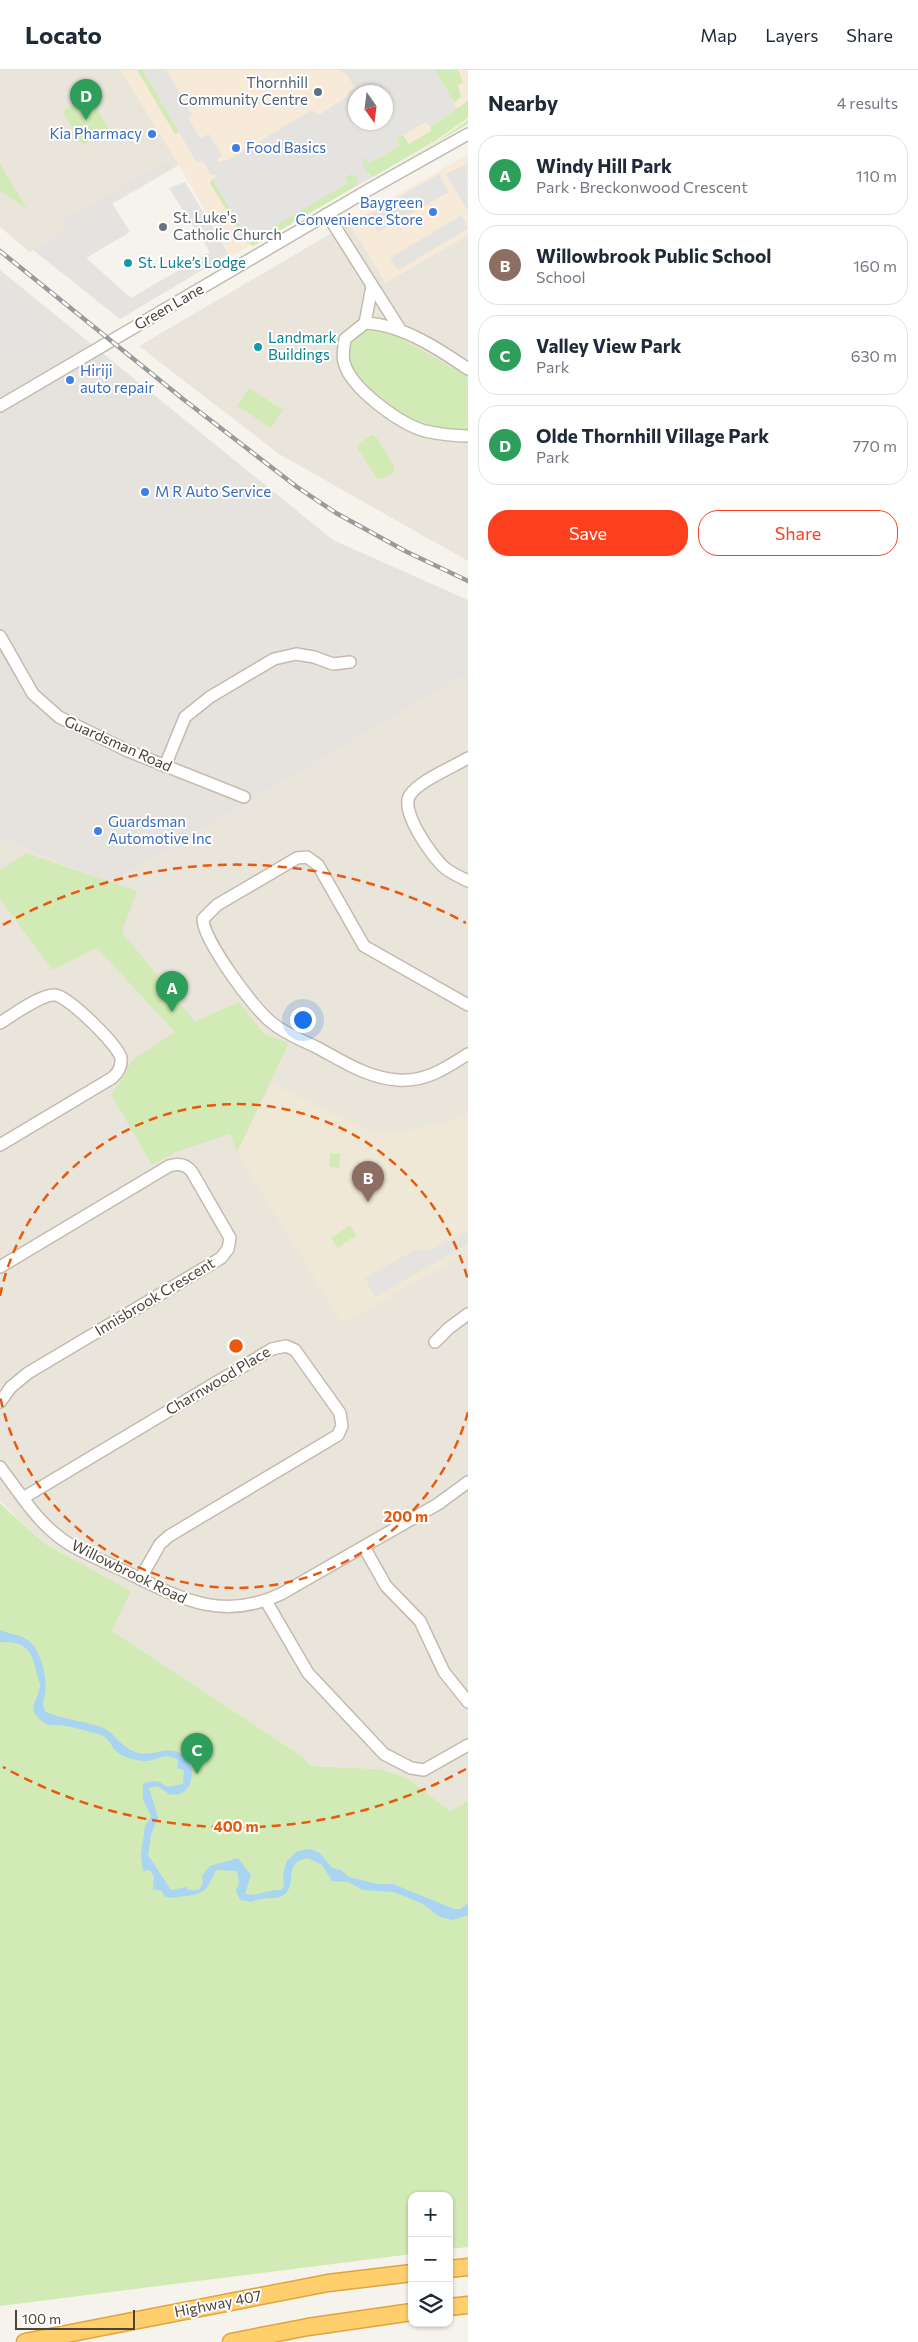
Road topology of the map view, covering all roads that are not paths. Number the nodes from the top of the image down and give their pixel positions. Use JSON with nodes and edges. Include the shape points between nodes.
{"nodes":[{"id":1,"x":468,"y":134,"type":"edge"},
{"id":2,"x":327,"y":214,"type":"junction"},
{"id":3,"x":374,"y":289,"type":"junction"},
{"id":4,"x":365,"y":323,"type":"junction"},
{"id":5,"x":401,"y":331,"type":"junction"},
{"id":6,"x":468,"y":370,"type":"edge"},
{"id":7,"x":0,"y":406,"type":"edge"},
{"id":8,"x":468,"y":436,"type":"edge"},
{"id":9,"x":0,"y":636,"type":"edge"},
{"id":10,"x":350,"y":662,"type":"dead end"},
{"id":11,"x":468,"y":758,"type":"edge"},
{"id":12,"x":165,"y":766,"type":"junction"},
{"id":13,"x":244,"y":797,"type":"dead end"},
{"id":14,"x":468,"y":881,"type":"edge"},
{"id":15,"x":468,"y":1005,"type":"edge"},
{"id":16,"x":0,"y":1023,"type":"edge"},
{"id":17,"x":468,"y":1054,"type":"edge"},
{"id":18,"x":0,"y":1145,"type":"edge"},
{"id":19,"x":0,"y":1267,"type":"edge"},
{"id":20,"x":468,"y":1314,"type":"edge"},
{"id":21,"x":435,"y":1342,"type":"dead end"},
{"id":22,"x":0,"y":1402,"type":"edge"},
{"id":23,"x":0,"y":1467,"type":"edge"},
{"id":24,"x":467,"y":1484,"type":"edge"},
{"id":25,"x":23,"y":1498,"type":"junction"},
{"id":26,"x":364,"y":1547,"type":"junction"},
{"id":27,"x":140,"y":1579,"type":"junction"},
{"id":28,"x":266,"y":1601,"type":"junction"},
{"id":29,"x":468,"y":1702,"type":"edge"},
{"id":30,"x":468,"y":1745,"type":"edge"},
{"id":31,"x":468,"y":2267,"type":"edge"},
{"id":32,"x":453,"y":2269,"type":"edge"},
{"id":33,"x":408,"y":2273,"type":"edge"},
{"id":34,"x":468,"y":2305,"type":"edge"},
{"id":35,"x":453,"y":2307,"type":"edge"},
{"id":36,"x":408,"y":2313,"type":"edge"},
{"id":37,"x":25,"y":2342,"type":"edge"},
{"id":38,"x":231,"y":2342,"type":"edge"}],
"edges":[{"from":1,"to":2,"type":"street","name":"Green Lane"},
{"from":2,"to":3,"type":"street"},
{"from":2,"to":7,"type":"street","name":"Green Lane"},
{"from":3,"to":4,"type":"street"},
{"from":3,"to":5,"type":"street"},
{"from":4,"to":5,"type":"street","via":[[380,323]]},
{"from":4,"to":8,"type":"street","via":[[344,339],[343,348],[346,369],[360,388],[378,404],[424,430]]},
{"from":5,"to":6,"type":"street"},
{"from":9,"to":12,"type":"street","name":"Guardsman Road","via":[[34,694],[58,717]]},
{"from":10,"to":12,"type":"street","via":[[333,664],[296,654],[274,660],[210,697],[185,717]]},
{"from":11,"to":14,"type":"street","via":[[416,789],[408,797],[407,807],[436,858],[447,870]]},
{"from":12,"to":13,"type":"street","name":"Guardsman Road"},
{"from":15,"to":17,"type":"street","via":[[364,946],[318,866],[307,857],[297,858],[217,905],[203,919],[214,950],[257,1008],[269,1021],[301,1041],[375,1077],[399,1080],[425,1078]]},
{"from":16,"to":18,"type":"street","via":[[45,996],[59,996],[71,1002],[116,1049],[121,1065],[112,1078]]},
{"from":19,"to":22,"type":"street","name":"Innisbrook Crescent","via":[[168,1166],[183,1165],[191,1170],[230,1238],[230,1246],[224,1255],[28,1373],[11,1387]]},
{"from":20,"to":21,"type":"street"},
{"from":23,"to":25,"type":"street","name":"Willowbrook Road"},
{"from":24,"to":26,"type":"street","name":"Willowbrook Road"},
{"from":25,"to":27,"type":"street","name":"Willowbrook Road","via":[[64,1541]]},
{"from":25,"to":27,"type":"street","name":"Charnwood Place","via":[[272,1349],[286,1346],[295,1350],[340,1413],[342,1426],[338,1435],[169,1536],[160,1544]]},
{"from":26,"to":28,"type":"street","name":"Willowbrook Road"},
{"from":26,"to":29,"type":"street","via":[[386,1586],[420,1621],[444,1672]]},
{"from":27,"to":28,"type":"street","name":"Willowbrook Road","via":[[188,1602],[207,1606],[237,1607]]},
{"from":28,"to":30,"type":"street","via":[[308,1672],[384,1754],[412,1768],[424,1770]]},
{"from":31,"to":32,"type":"highway"},
{"from":33,"to":37,"type":"highway","name":"Highway 407","via":[[328,2283]]},
{"from":34,"to":35,"type":"highway"},
{"from":36,"to":38,"type":"highway","via":[[308,2326]]}]}
